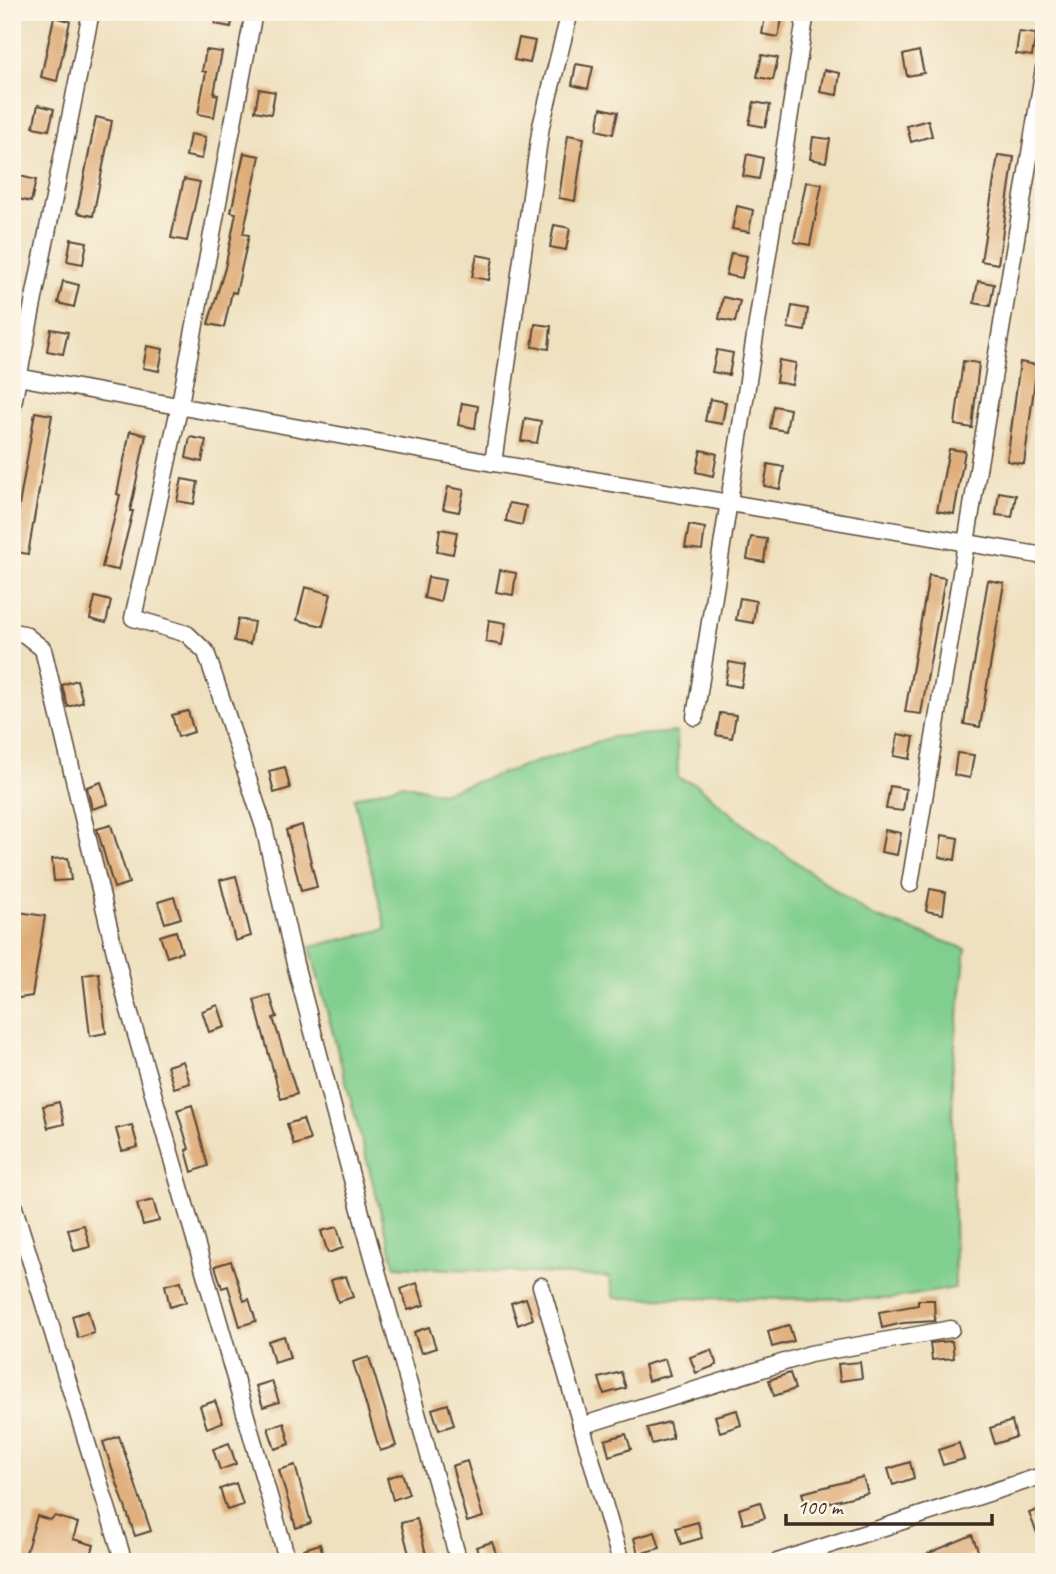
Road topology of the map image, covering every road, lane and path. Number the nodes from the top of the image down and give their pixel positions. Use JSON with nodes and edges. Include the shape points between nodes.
{"nodes":[{"id":1,"x":91,"y":12,"type":"edge"},
{"id":2,"x":254,"y":12,"type":"edge"},
{"id":3,"x":570,"y":12,"type":"edge"},
{"id":4,"x":806,"y":12,"type":"edge"},
{"id":5,"x":1044,"y":68,"type":"edge"},
{"id":6,"x":15,"y":376,"type":"edge"},
{"id":7,"x":12,"y":409,"type":"edge"},
{"id":8,"x":179,"y":409,"type":"junction"},
{"id":9,"x":493,"y":463,"type":"junction"},
{"id":10,"x":731,"y":503,"type":"junction"},
{"id":11,"x":964,"y":542,"type":"junction"},
{"id":12,"x":1044,"y":556,"type":"edge"},
{"id":13,"x":12,"y":632,"type":"edge"},
{"id":14,"x":695,"y":717,"type":"dead end"},
{"id":15,"x":911,"y":884,"type":"dead end"},
{"id":16,"x":12,"y":1201,"type":"edge"},
{"id":17,"x":541,"y":1286,"type":"dead end"},
{"id":18,"x":951,"y":1329,"type":"dead end"},
{"id":19,"x":581,"y":1426,"type":"junction"},
{"id":20,"x":1044,"y":1475,"type":"edge"},
{"id":21,"x":124,"y":1562,"type":"edge"},
{"id":22,"x":288,"y":1562,"type":"edge"},
{"id":23,"x":459,"y":1562,"type":"edge"},
{"id":24,"x":621,"y":1562,"type":"edge"},
{"id":25,"x":777,"y":1562,"type":"edge"}],
"edges":[{"from":1,"to":6,"type":"street"},
{"from":2,"to":8,"type":"street"},
{"from":3,"to":9,"type":"street","via":[[541,127]]},
{"from":4,"to":10,"type":"street"},
{"from":5,"to":11,"type":"street"},
{"from":6,"to":7,"type":"street"},
{"from":6,"to":8,"type":"street"},
{"from":8,"to":9,"type":"street"},
{"from":8,"to":23,"type":"street","via":[[133,618],[187,634],[206,652],[264,827],[365,1228]]},
{"from":9,"to":10,"type":"street"},
{"from":10,"to":11,"type":"street"},
{"from":10,"to":14,"type":"street"},
{"from":11,"to":12,"type":"street"},
{"from":11,"to":15,"type":"street"},
{"from":13,"to":22,"type":"street","via":[[24,634],[43,649],[127,1003]]},
{"from":16,"to":21,"type":"street"},
{"from":17,"to":19,"type":"street"},
{"from":18,"to":19,"type":"street","via":[[810,1354]]},
{"from":19,"to":24,"type":"street"},
{"from":20,"to":25,"type":"street"}]}
